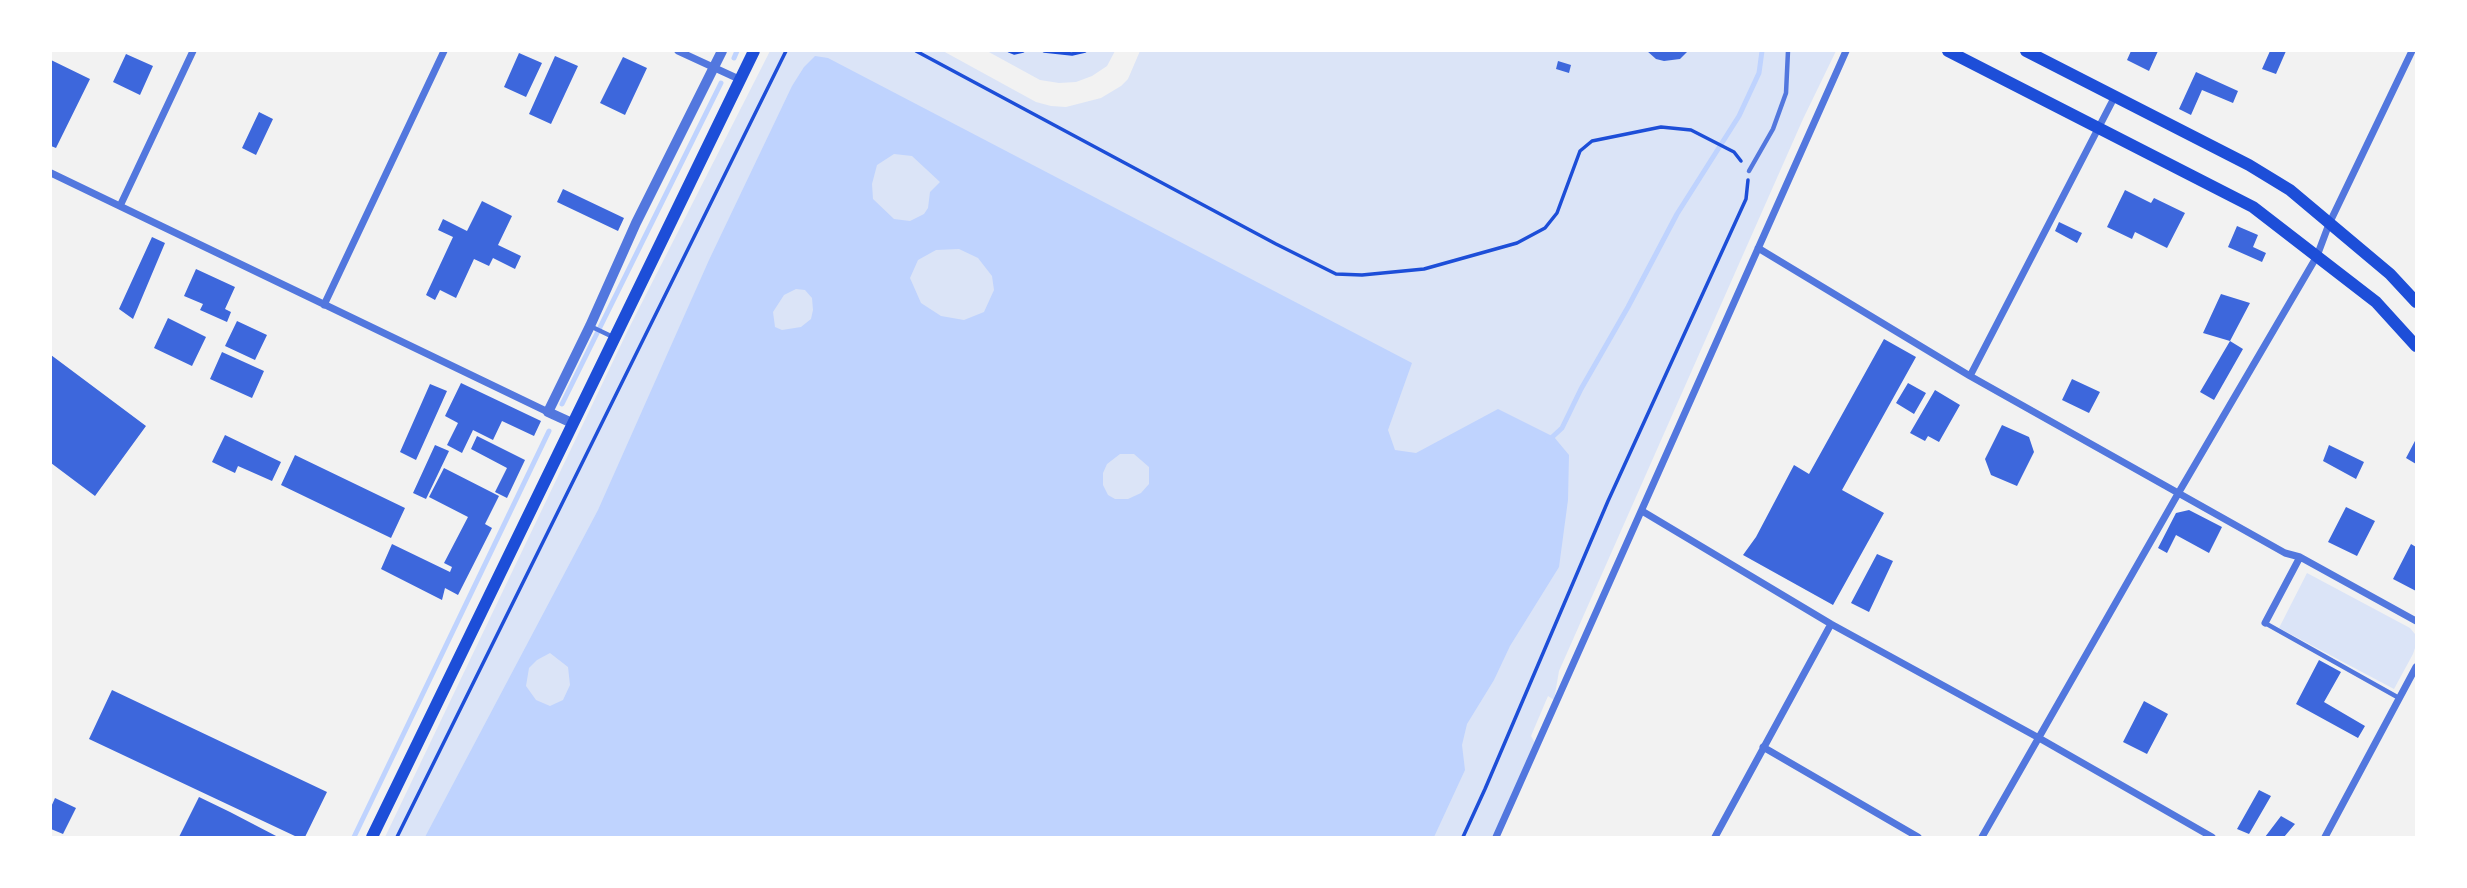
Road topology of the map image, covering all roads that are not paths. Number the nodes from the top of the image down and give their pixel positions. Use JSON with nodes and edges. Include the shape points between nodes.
{"nodes":[{"id":1,"x":193,"y":51,"type":"edge"},
{"id":2,"x":444,"y":51,"type":"edge"},
{"id":3,"x":678,"y":51,"type":"edge"},
{"id":4,"x":722,"y":51,"type":"edge"},
{"id":5,"x":754,"y":51,"type":"edge"},
{"id":6,"x":1788,"y":51,"type":"edge"},
{"id":7,"x":1846,"y":51,"type":"edge"},
{"id":8,"x":1948,"y":51,"type":"edge"},
{"id":9,"x":2026,"y":51,"type":"edge"},
{"id":10,"x":2412,"y":51,"type":"edge"},
{"id":11,"x":718,"y":69,"type":"junction"},
{"id":12,"x":735,"y":77,"type":"junction"},
{"id":13,"x":2115,"y":96,"type":"junction"},
{"id":14,"x":2099,"y":126,"type":"junction"},
{"id":15,"x":1749,"y":172,"type":"road end"},
{"id":16,"x":51,"y":173,"type":"edge"},
{"id":17,"x":120,"y":206,"type":"junction"},
{"id":18,"x":2329,"y":224,"type":"junction"},
{"id":19,"x":1758,"y":248,"type":"junction"},
{"id":20,"x":2317,"y":256,"type":"junction"},
{"id":21,"x":2416,"y":302,"type":"edge"},
{"id":22,"x":324,"y":305,"type":"junction"},
{"id":23,"x":591,"y":327,"type":"junction"},
{"id":24,"x":608,"y":335,"type":"junction"},
{"id":25,"x":2416,"y":346,"type":"edge"},
{"id":26,"x":1970,"y":376,"type":"junction"},
{"id":27,"x":548,"y":412,"type":"junction"},
{"id":28,"x":572,"y":424,"type":"junction"},
{"id":29,"x":2179,"y":492,"type":"junction"},
{"id":30,"x":1642,"y":511,"type":"junction"},
{"id":31,"x":2300,"y":557,"type":"junction"},
{"id":32,"x":2416,"y":621,"type":"edge"},
{"id":33,"x":2266,"y":623,"type":"joint"},
{"id":34,"x":1831,"y":624,"type":"junction"},
{"id":35,"x":2416,"y":667,"type":"edge"},
{"id":36,"x":2399,"y":698,"type":"junction"},
{"id":37,"x":2039,"y":738,"type":"junction"},
{"id":38,"x":1763,"y":747,"type":"junction"},
{"id":39,"x":2202,"y":835,"type":"edge"},
{"id":40,"x":372,"y":837,"type":"edge"},
{"id":41,"x":1496,"y":837,"type":"edge"},
{"id":42,"x":1715,"y":837,"type":"edge"},
{"id":43,"x":1918,"y":837,"type":"edge"},
{"id":44,"x":1983,"y":837,"type":"edge"},
{"id":45,"x":2211,"y":837,"type":"edge"},
{"id":46,"x":2325,"y":837,"type":"edge"}],
"edges":[{"from":1,"to":17,"type":"street"},
{"from":2,"to":22,"type":"street"},
{"from":3,"to":11,"type":"street"},
{"from":4,"to":11,"type":"street"},
{"from":5,"to":12,"type":"main road"},
{"from":6,"to":15,"type":"lane","via":[[1786,93]]},
{"from":7,"to":19,"type":"street"},
{"from":8,"to":14,"type":"main road"},
{"from":9,"to":13,"type":"main road"},
{"from":10,"to":18,"type":"street"},
{"from":11,"to":12,"type":"street"},
{"from":11,"to":23,"type":"street","via":[[636,223]]},
{"from":12,"to":24,"type":"main road"},
{"from":13,"to":14,"type":"street"},
{"from":13,"to":18,"type":"main road","via":[[2249,165],[2290,190]]},
{"from":14,"to":20,"type":"main road","via":[[2253,207]]},
{"from":14,"to":26,"type":"street"},
{"from":16,"to":17,"type":"street"},
{"from":17,"to":22,"type":"street"},
{"from":18,"to":20,"type":"street"},
{"from":18,"to":21,"type":"main road"},
{"from":19,"to":26,"type":"street"},
{"from":19,"to":30,"type":"street"},
{"from":20,"to":25,"type":"main road","via":[[2376,302]]},
{"from":20,"to":29,"type":"street"},
{"from":22,"to":27,"type":"street"},
{"from":23,"to":24,"type":"lane"},
{"from":23,"to":27,"type":"street"},
{"from":24,"to":28,"type":"main road"},
{"from":26,"to":29,"type":"street"},
{"from":27,"to":28,"type":"street"},
{"from":28,"to":40,"type":"main road"},
{"from":29,"to":31,"type":"street"},
{"from":29,"to":37,"type":"street"},
{"from":30,"to":34,"type":"street"},
{"from":30,"to":41,"type":"street"},
{"from":31,"to":32,"type":"street"},
{"from":31,"to":33,"type":"street"},
{"from":33,"to":36,"type":"lane"},
{"from":34,"to":37,"type":"street"},
{"from":34,"to":38,"type":"street"},
{"from":35,"to":36,"type":"street"},
{"from":36,"to":46,"type":"street"},
{"from":37,"to":39,"type":"street"},
{"from":37,"to":44,"type":"street"},
{"from":38,"to":42,"type":"street"},
{"from":38,"to":43,"type":"street"},
{"from":39,"to":45,"type":"street"}]}
